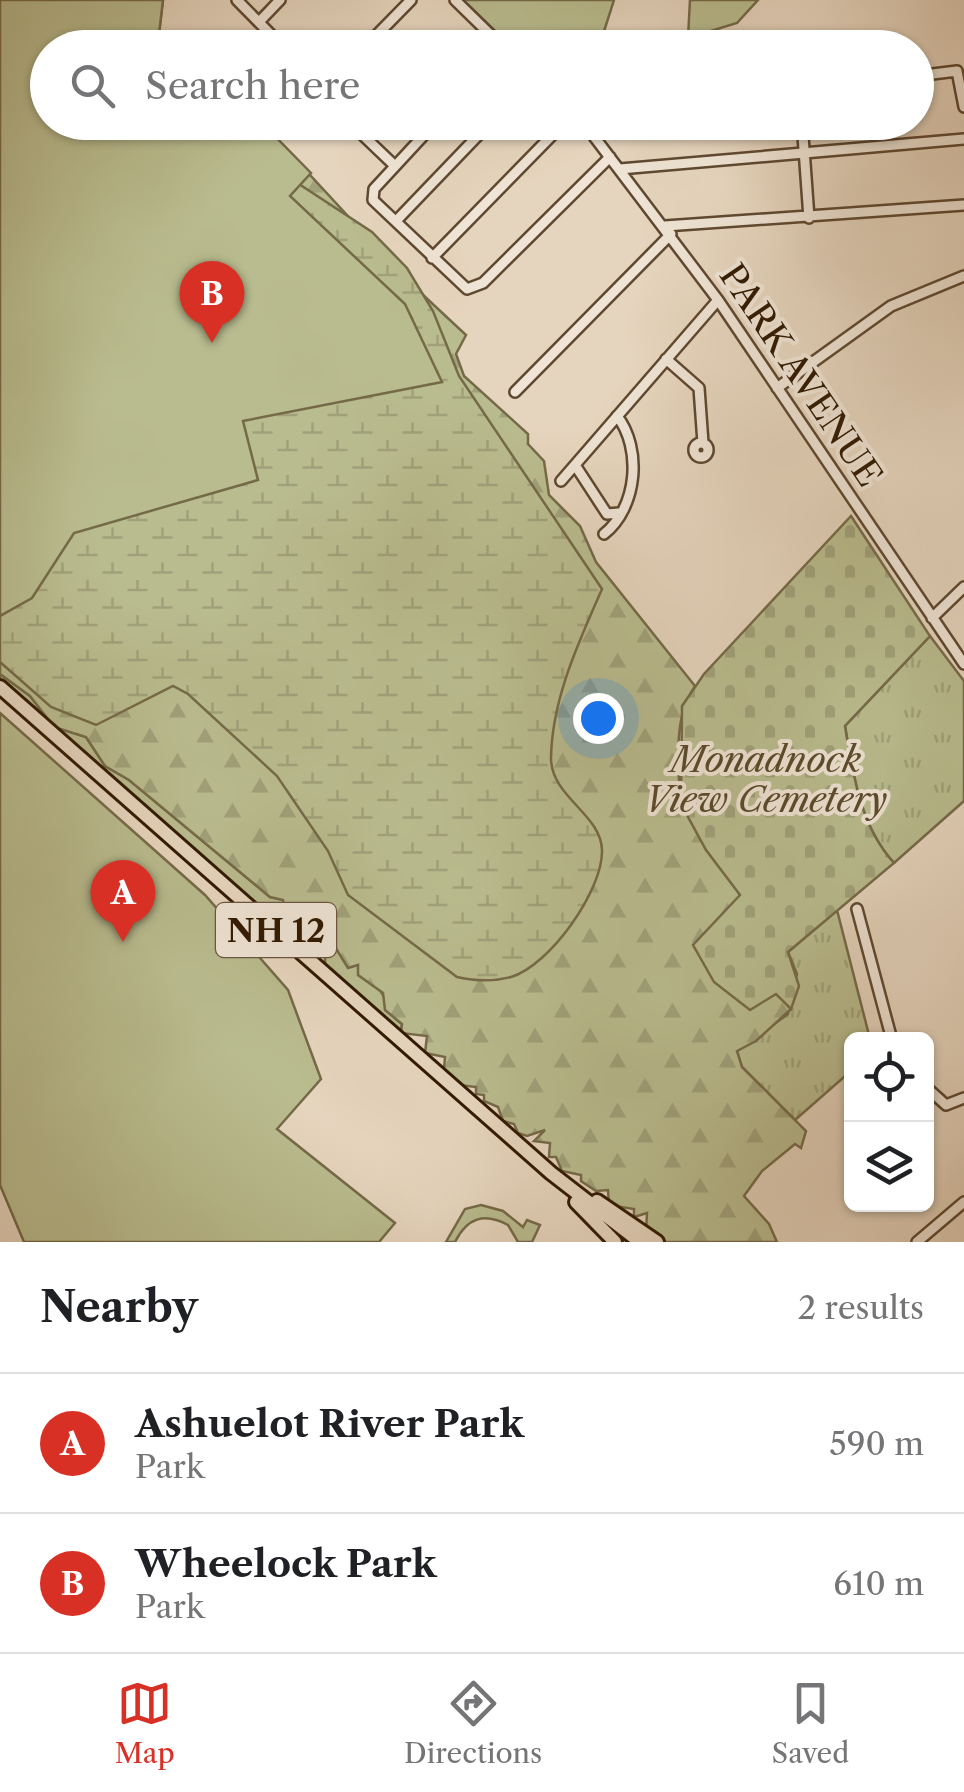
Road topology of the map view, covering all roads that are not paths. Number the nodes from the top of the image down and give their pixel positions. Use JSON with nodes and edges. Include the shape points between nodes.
{"nodes":[{"id":1,"x":237,"y":0,"type":"edge"},
{"id":2,"x":280,"y":0,"type":"edge"},
{"id":3,"x":411,"y":0,"type":"edge"},
{"id":4,"x":454,"y":0,"type":"edge"},
{"id":5,"x":259,"y":22,"type":"junction"},
{"id":6,"x":267,"y":30,"type":"edge"},
{"id":7,"x":382,"y":30,"type":"edge"},
{"id":8,"x":485,"y":30,"type":"edge"},
{"id":9,"x":934,"y":74,"type":"edge"},
{"id":10,"x":964,"y":107,"type":"edge"},
{"id":11,"x":964,"y":139,"type":"edge"},
{"id":12,"x":368,"y":140,"type":"edge"},
{"id":13,"x":419,"y":140,"type":"edge"},
{"id":14,"x":474,"y":140,"type":"edge"},
{"id":15,"x":547,"y":140,"type":"edge"},
{"id":16,"x":597,"y":140,"type":"edge"},
{"id":17,"x":804,"y":140,"type":"edge"},
{"id":18,"x":805,"y":152,"type":"junction"},
{"id":19,"x":610,"y":156,"type":"junction"},
{"id":20,"x":395,"y":166,"type":"junction"},
{"id":21,"x":620,"y":169,"type":"junction"},
{"id":22,"x":964,"y":205,"type":"edge"},
{"id":23,"x":808,"y":218,"type":"junction"},
{"id":24,"x":396,"y":220,"type":"junction"},
{"id":25,"x":668,"y":230,"type":"junction"},
{"id":26,"x":432,"y":258,"type":"junction"},
{"id":27,"x":964,"y":276,"type":"edge"},
{"id":28,"x":718,"y":300,"type":"junction"},
{"id":29,"x":666,"y":359,"type":"junction"},
{"id":30,"x":777,"y":388,"type":"junction"},
{"id":31,"x":515,"y":392,"type":"dead end"},
{"id":32,"x":617,"y":416,"type":"junction"},
{"id":33,"x":703,"y":442,"type":"dead end"},
{"id":34,"x":575,"y":465,"type":"junction"},
{"id":35,"x":561,"y":481,"type":"dead end"},
{"id":36,"x":619,"y":513,"type":"junction"},
{"id":37,"x":604,"y":534,"type":"dead end"},
{"id":38,"x":964,"y":587,"type":"edge"},
{"id":39,"x":932,"y":618,"type":"junction"},
{"id":40,"x":964,"y":664,"type":"edge"},
{"id":41,"x":0,"y":688,"type":"edge"},
{"id":42,"x":857,"y":909,"type":"dead end"},
{"id":43,"x":890,"y":1032,"type":"edge"},
{"id":44,"x":934,"y":1094,"type":"edge"},
{"id":45,"x":964,"y":1098,"type":"edge"},
{"id":46,"x":551,"y":1174,"type":"junction"},
{"id":47,"x":964,"y":1202,"type":"edge"},
{"id":48,"x":615,"y":1242,"type":"edge"},
{"id":49,"x":640,"y":1242,"type":"edge"},
{"id":50,"x":657,"y":1242,"type":"edge"},
{"id":51,"x":916,"y":1242,"type":"edge"}],
"edges":[{"from":1,"to":5,"type":"street"},
{"from":2,"to":5,"type":"street"},
{"from":3,"to":7,"type":"street"},
{"from":4,"to":8,"type":"street"},
{"from":5,"to":6,"type":"street"},
{"from":9,"to":10,"type":"street","via":[[957,72]]},
{"from":11,"to":18,"type":"street"},
{"from":12,"to":20,"type":"street"},
{"from":13,"to":20,"type":"street"},
{"from":14,"to":24,"type":"street"},
{"from":15,"to":26,"type":"street"},
{"from":16,"to":19,"type":"street","name":"PARK AVENUE"},
{"from":17,"to":18,"type":"street"},
{"from":18,"to":21,"type":"street"},
{"from":18,"to":23,"type":"street"},
{"from":19,"to":21,"type":"street","name":"PARK AVENUE"},
{"from":19,"to":26,"type":"street","via":[[472,289]]},
{"from":20,"to":24,"type":"street","via":[[372,194]]},
{"from":21,"to":25,"type":"street","name":"PARK AVENUE"},
{"from":22,"to":23,"type":"street"},
{"from":23,"to":25,"type":"street"},
{"from":24,"to":26,"type":"street"},
{"from":25,"to":28,"type":"street","name":"PARK AVENUE"},
{"from":25,"to":31,"type":"street"},
{"from":27,"to":30,"type":"street","via":[[891,306]]},
{"from":28,"to":29,"type":"street"},
{"from":28,"to":30,"type":"street","name":"PARK AVENUE"},
{"from":29,"to":32,"type":"street"},
{"from":29,"to":33,"type":"street","via":[[699,388]]},
{"from":30,"to":39,"type":"street","name":"PARK AVENUE"},
{"from":32,"to":34,"type":"street"},
{"from":32,"to":36,"type":"street","via":[[630,436],[634,465]]},
{"from":34,"to":35,"type":"street"},
{"from":34,"to":36,"type":"street","via":[[606,514]]},
{"from":36,"to":37,"type":"street"},
{"from":38,"to":39,"type":"street"},
{"from":39,"to":40,"type":"street","name":"PARK AVENUE"},
{"from":41,"to":46,"type":"highway","number":"NH 12"},
{"from":42,"to":43,"type":"street"},
{"from":44,"to":45,"type":"street","via":[[946,1105]]},
{"from":46,"to":48,"type":"highway"},
{"from":46,"to":49,"type":"highway","number":"NH 12"},
{"from":46,"to":50,"type":"highway"},
{"from":47,"to":51,"type":"street"}]}
